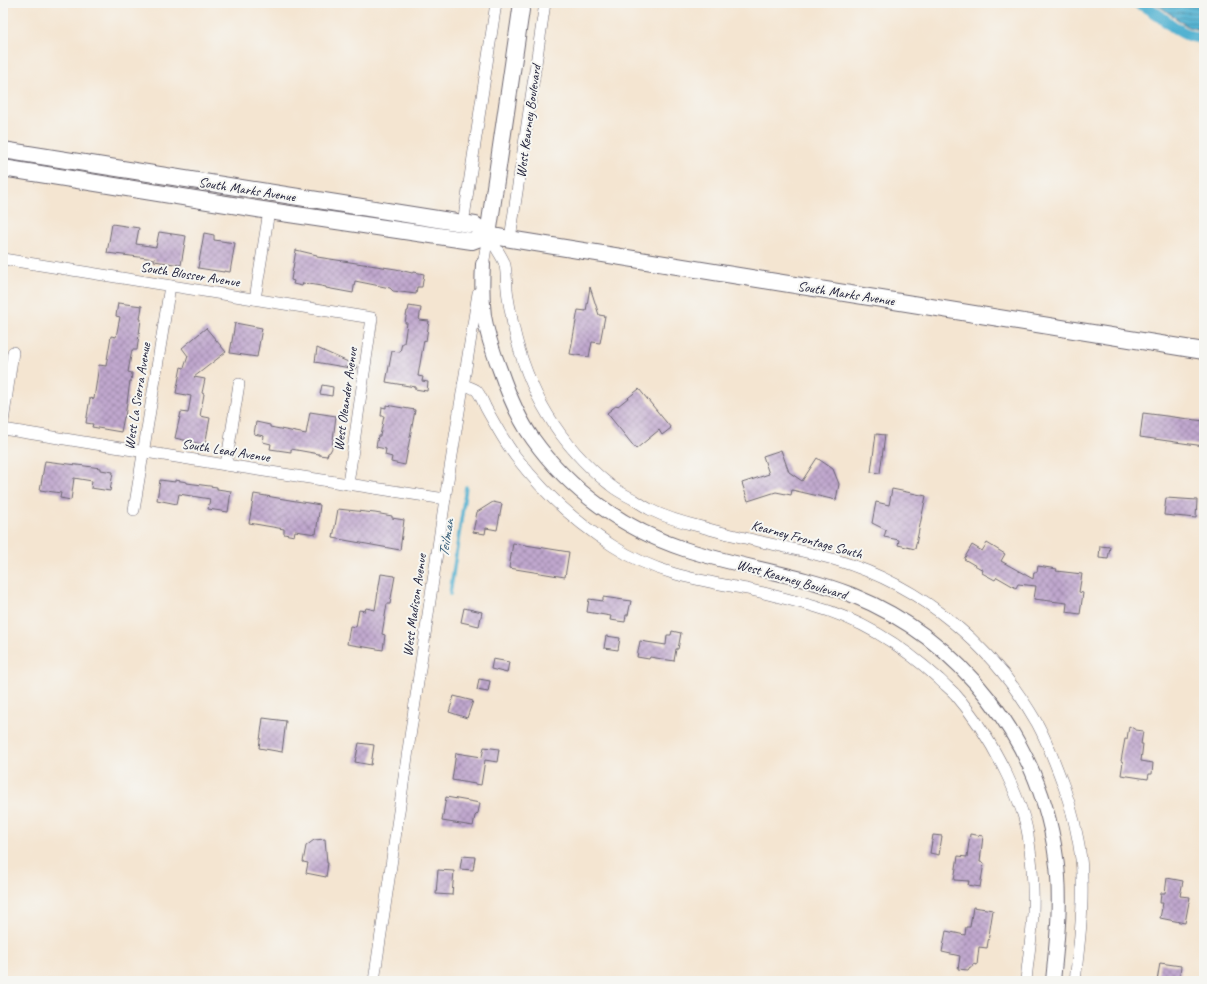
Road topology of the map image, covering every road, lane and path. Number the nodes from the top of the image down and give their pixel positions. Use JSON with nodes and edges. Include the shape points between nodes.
{"nodes":[{"id":1,"x":496,"y":3,"type":"edge"},
{"id":2,"x":522,"y":3,"type":"edge"},
{"id":3,"x":546,"y":3,"type":"edge"},
{"id":4,"x":3,"y":150,"type":"edge"},
{"id":5,"x":3,"y":168,"type":"edge"},
{"id":6,"x":270,"y":211,"type":"junction"},
{"id":7,"x":463,"y":224,"type":"junction"},
{"id":8,"x":488,"y":235,"type":"junction"},
{"id":9,"x":510,"y":239,"type":"junction"},
{"id":10,"x":3,"y":259,"type":"edge"},
{"id":11,"x":483,"y":264,"type":"junction"},
{"id":12,"x":170,"y":286,"type":"junction"},
{"id":13,"x":255,"y":300,"type":"junction"},
{"id":14,"x":372,"y":318,"type":"joint"},
{"id":15,"x":1204,"y":351,"type":"edge"},
{"id":16,"x":13,"y":352,"type":"dead end"},
{"id":17,"x":239,"y":384,"type":"dead end"},
{"id":18,"x":464,"y":385,"type":"junction"},
{"id":19,"x":3,"y":422,"type":"edge"},
{"id":20,"x":3,"y":429,"type":"edge"},
{"id":21,"x":144,"y":452,"type":"junction"},
{"id":22,"x":226,"y":465,"type":"junction"},
{"id":23,"x":348,"y":484,"type":"junction"},
{"id":24,"x":445,"y":499,"type":"junction"},
{"id":25,"x":134,"y":510,"type":"dead end"},
{"id":26,"x":374,"y":981,"type":"edge"},
{"id":27,"x":1026,"y":981,"type":"edge"},
{"id":28,"x":1053,"y":981,"type":"edge"},
{"id":29,"x":1075,"y":981,"type":"edge"}],
"edges":[{"from":1,"to":7,"type":"street"},
{"from":2,"to":8,"type":"main road","name":"West Kearney Boulevard"},
{"from":3,"to":9,"type":"street","name":"West Kearney Boulevard"},
{"from":4,"to":7,"type":"main road","name":"South Marks Avenue"},
{"from":5,"to":6,"type":"main road","name":"South Marks Avenue"},
{"from":6,"to":8,"type":"main road","name":"South Marks Avenue","via":[[472,242]]},
{"from":6,"to":13,"type":"street"},
{"from":7,"to":8,"type":"main road","name":"South Marks Avenue","via":[[475,225]]},
{"from":8,"to":9,"type":"main road","name":"South Marks Avenue"},
{"from":8,"to":11,"type":"street","name":"West Madison Avenue"},
{"from":8,"to":29,"type":"street","name":"Kearney Frontage South","via":[[504,263],[518,348],[545,412],[574,452],[612,487],[652,510],[680,522],[836,560],[898,585],[963,630],[983,649],[1012,684],[1045,739],[1072,810],[1081,859],[1082,897]]},
{"from":9,"to":15,"type":"main road","name":"South Marks Avenue"},
{"from":10,"to":12,"type":"street","name":"South Blosser Avenue"},
{"from":11,"to":18,"type":"street","name":"West Madison Avenue"},
{"from":11,"to":28,"type":"street","name":"West Kearney Boulevard","via":[[484,316],[505,385],[532,438],[561,473],[581,491],[605,510],[629,524],[684,549],[814,582],[853,595],[887,611],[940,648],[979,686],[1007,723],[1019,744],[1038,785],[1051,832],[1056,858],[1059,905]]},
{"from":12,"to":13,"type":"street","name":"South Blosser Avenue"},
{"from":12,"to":21,"type":"street","name":"West La Sierra Avenue"},
{"from":13,"to":14,"type":"street","name":"South Blosser Avenue"},
{"from":14,"to":23,"type":"street","name":"West Oleander Avenue"},
{"from":16,"to":19,"type":"street"},
{"from":17,"to":22,"type":"street"},
{"from":18,"to":24,"type":"street","name":"West Madison Avenue"},
{"from":18,"to":27,"type":"street","via":[[477,390],[514,455],[547,492],[574,519],[621,552],[684,577],[749,590],[842,615],[872,630],[911,655],[955,694],[990,741],[1012,784],[1028,833],[1033,878],[1033,915]]},
{"from":20,"to":21,"type":"street","name":"South Lead Avenue"},
{"from":21,"to":22,"type":"street","name":"South Lead Avenue"},
{"from":21,"to":25,"type":"street","name":"West La Sierra Avenue"},
{"from":22,"to":23,"type":"street","name":"South Lead Avenue"},
{"from":23,"to":24,"type":"street","name":"South Lead Avenue"},
{"from":24,"to":26,"type":"street","name":"West Madison Avenue"}]}
